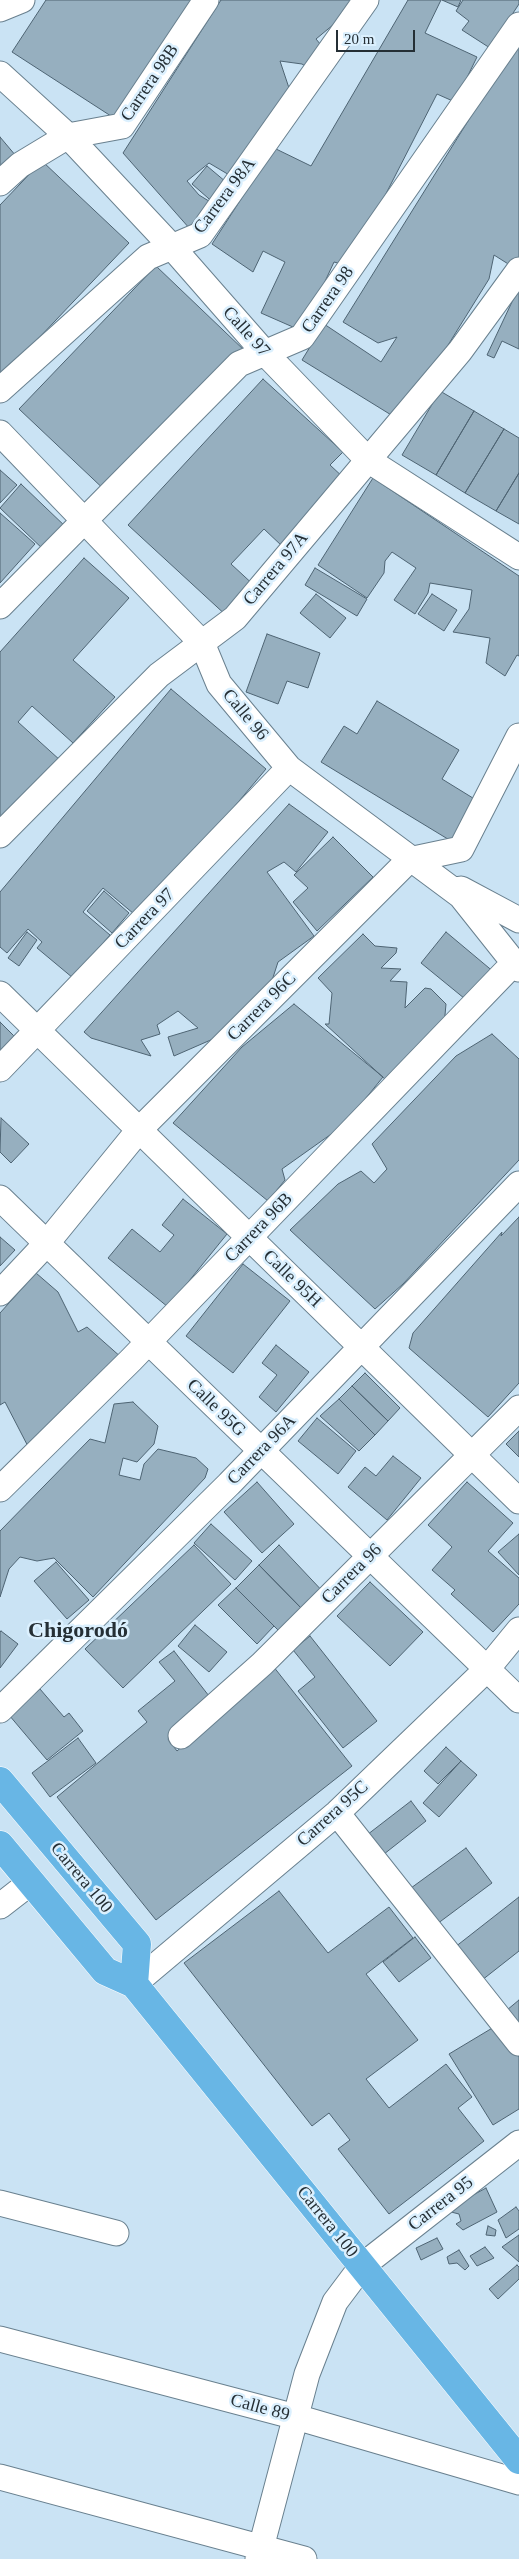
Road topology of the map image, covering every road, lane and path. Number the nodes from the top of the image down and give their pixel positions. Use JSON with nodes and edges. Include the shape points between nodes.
{"nodes":[{"id":1,"x":22,"y":0,"type":"edge"},
{"id":2,"x":206,"y":0,"type":"edge"},
{"id":3,"x":366,"y":0,"type":"edge"},
{"id":4,"x":0,"y":9,"type":"edge"},
{"id":5,"x":519,"y":25,"type":"edge"},
{"id":6,"x":0,"y":74,"type":"edge"},
{"id":7,"x":68,"y":136,"type":"junction"},
{"id":8,"x":0,"y":184,"type":"edge"},
{"id":9,"x":172,"y":247,"type":"junction"},
{"id":10,"x":519,"y":270,"type":"edge"},
{"id":11,"x":264,"y":352,"type":"junction"},
{"id":12,"x":0,"y":390,"type":"edge"},
{"id":13,"x":0,"y":433,"type":"edge"},
{"id":14,"x":368,"y":460,"type":"junction"},
{"id":15,"x":83,"y":522,"type":"junction"},
{"id":16,"x":519,"y":557,"type":"edge"},
{"id":17,"x":0,"y":606,"type":"edge"},
{"id":18,"x":202,"y":643,"type":"junction"},
{"id":19,"x":519,"y":736,"type":"edge"},
{"id":20,"x":289,"y":768,"type":"junction"},
{"id":21,"x":0,"y":835,"type":"edge"},
{"id":22,"x":409,"y":860,"type":"junction"},
{"id":23,"x":519,"y":920,"type":"edge"},
{"id":24,"x":517,"y":966,"type":"edge"},
{"id":25,"x":0,"y":994,"type":"edge"},
{"id":26,"x":38,"y":1031,"type":"junction"},
{"id":27,"x":0,"y":1069,"type":"edge"},
{"id":28,"x":139,"y":1130,"type":"junction"},
{"id":29,"x":519,"y":1184,"type":"edge"},
{"id":30,"x":0,"y":1198,"type":"edge"},
{"id":31,"x":250,"y":1237,"type":"junction"},
{"id":32,"x":46,"y":1244,"type":"junction"},
{"id":33,"x":0,"y":1293,"type":"edge"},
{"id":34,"x":148,"y":1342,"type":"junction"},
{"id":35,"x":362,"y":1347,"type":"junction"},
{"id":36,"x":519,"y":1408,"type":"edge"},
{"id":37,"x":261,"y":1451,"type":"junction"},
{"id":38,"x":472,"y":1455,"type":"junction"},
{"id":39,"x":0,"y":1489,"type":"edge"},
{"id":40,"x":519,"y":1501,"type":"edge"},
{"id":41,"x":370,"y":1557,"type":"junction"},
{"id":42,"x":519,"y":1630,"type":"edge"},
{"id":43,"x":486,"y":1669,"type":"junction"},
{"id":44,"x":519,"y":1700,"type":"edge"},
{"id":45,"x":0,"y":1710,"type":"edge"},
{"id":46,"x":181,"y":1736,"type":"dead end"},
{"id":47,"x":0,"y":1781,"type":"edge"},
{"id":48,"x":337,"y":1813,"type":"junction"},
{"id":49,"x":0,"y":1845,"type":"edge"},
{"id":50,"x":31,"y":1882,"type":"junction"},
{"id":51,"x":0,"y":1906,"type":"edge"},
{"id":52,"x":134,"y":1984,"type":"junction"},
{"id":53,"x":519,"y":2043,"type":"edge"},
{"id":54,"x":519,"y":2143,"type":"edge"},
{"id":55,"x":0,"y":2203,"type":"edge"},
{"id":56,"x":116,"y":2233,"type":"dead end"},
{"id":57,"x":362,"y":2266,"type":"junction"},
{"id":58,"x":0,"y":2339,"type":"edge"},
{"id":59,"x":296,"y":2417,"type":"junction"},
{"id":60,"x":519,"y":2460,"type":"edge"},
{"id":61,"x":0,"y":2477,"type":"edge"},
{"id":62,"x":519,"y":2482,"type":"edge"},
{"id":63,"x":260,"y":2553,"type":"edge"},
{"id":64,"x":304,"y":2559,"type":"edge"}],
"edges":[{"from":1,"to":4,"type":"street"},
{"from":2,"to":7,"type":"street","name":"Carrera 98B","via":[[122,126]]},
{"from":3,"to":9,"type":"street","name":"Carrera 98A","via":[[200,235]]},
{"from":5,"to":11,"type":"street","name":"Carrera 98","via":[[302,337]]},
{"from":6,"to":7,"type":"street","name":"Calle 97"},
{"from":7,"to":8,"type":"street","name":"Carrera 98B","via":[[20,165]]},
{"from":7,"to":9,"type":"street","name":"Calle 97"},
{"from":9,"to":11,"type":"street","name":"Calle 97"},
{"from":9,"to":12,"type":"street","name":"Carrera 98A","via":[[148,257]]},
{"from":10,"to":14,"type":"street","name":"Carrera 97A","via":[[460,351]]},
{"from":11,"to":14,"type":"street","name":"Calle 97"},
{"from":11,"to":15,"type":"street","name":"Carrera 98","via":[[239,364]]},
{"from":13,"to":15,"type":"street","name":"Calle 96"},
{"from":14,"to":16,"type":"street","name":"Calle 97"},
{"from":14,"to":18,"type":"street","name":"Carrera 97A","via":[[235,618]]},
{"from":15,"to":17,"type":"street","name":"Carrera 98"},
{"from":15,"to":18,"type":"street","name":"Calle 96"},
{"from":18,"to":20,"type":"street","name":"Calle 96","via":[[219,684]]},
{"from":18,"to":21,"type":"street","name":"Carrera 97A","via":[[159,675]]},
{"from":19,"to":22,"type":"street","via":[[461,849]]},
{"from":20,"to":22,"type":"street","name":"Calle 96"},
{"from":20,"to":26,"type":"street","name":"Carrera 97"},
{"from":22,"to":23,"type":"street"},
{"from":22,"to":24,"type":"street","name":"Calle 96","via":[[461,896]]},
{"from":22,"to":28,"type":"street","name":"Carrera 96C"},
{"from":24,"to":31,"type":"street","name":"Carrera 96B"},
{"from":25,"to":26,"type":"street","name":"Calle 95H"},
{"from":26,"to":27,"type":"street","name":"Carrera 97"},
{"from":26,"to":28,"type":"street","name":"Calle 95H"},
{"from":28,"to":31,"type":"street","name":"Calle 95H"},
{"from":28,"to":32,"type":"street","name":"Carrera 96C"},
{"from":29,"to":35,"type":"street","name":"Carrera 96A"},
{"from":30,"to":32,"type":"street","name":"Calle 95G"},
{"from":31,"to":34,"type":"street","name":"Carrera 96B"},
{"from":31,"to":35,"type":"street","name":"Calle 95H"},
{"from":32,"to":33,"type":"street","name":"Carrera 96C"},
{"from":32,"to":34,"type":"street","name":"Calle 95G"},
{"from":34,"to":37,"type":"street","name":"Calle 95G"},
{"from":34,"to":39,"type":"street","name":"Carrera 96B"},
{"from":35,"to":37,"type":"street","name":"Carrera 96A"},
{"from":35,"to":38,"type":"street","name":"Calle 95H"},
{"from":36,"to":38,"type":"street","name":"Carrera 96"},
{"from":37,"to":41,"type":"street","name":"Calle 95G"},
{"from":37,"to":45,"type":"street","name":"Carrera 96A"},
{"from":38,"to":40,"type":"street","name":"Calle 95H"},
{"from":38,"to":41,"type":"street","name":"Carrera 96"},
{"from":41,"to":43,"type":"street","name":"Calle 95G"},
{"from":41,"to":46,"type":"street","name":"Carrera 96","via":[[262,1664]]},
{"from":42,"to":43,"type":"street","name":"Carrera 95C"},
{"from":43,"to":44,"type":"street","name":"Calle 95G"},
{"from":43,"to":48,"type":"street","name":"Carrera 95C"},
{"from":47,"to":52,"type":"highway","name":"Carrera 100","via":[[137,1944]]},
{"from":48,"to":52,"type":"street","name":"Carrera 95C"},
{"from":48,"to":53,"type":"street"},
{"from":49,"to":50,"type":"highway","name":"Carrera 100"},
{"from":50,"to":51,"type":"street"},
{"from":50,"to":52,"type":"highway","name":"Carrera 100","via":[[105,1971]]},
{"from":52,"to":57,"type":"highway","name":"Carrera 100"},
{"from":54,"to":57,"type":"street","name":"Carrera 95"},
{"from":55,"to":56,"type":"street"},
{"from":57,"to":59,"type":"street","name":"Carrera 95","via":[[335,2302],[307,2374]]},
{"from":57,"to":60,"type":"highway","name":"Carrera 100"},
{"from":58,"to":59,"type":"street","name":"Calle 89"},
{"from":59,"to":62,"type":"street","name":"Calle 89"},
{"from":59,"to":63,"type":"street","name":"Carrera 95"},
{"from":61,"to":63,"type":"street"},
{"from":63,"to":64,"type":"street"}]}
